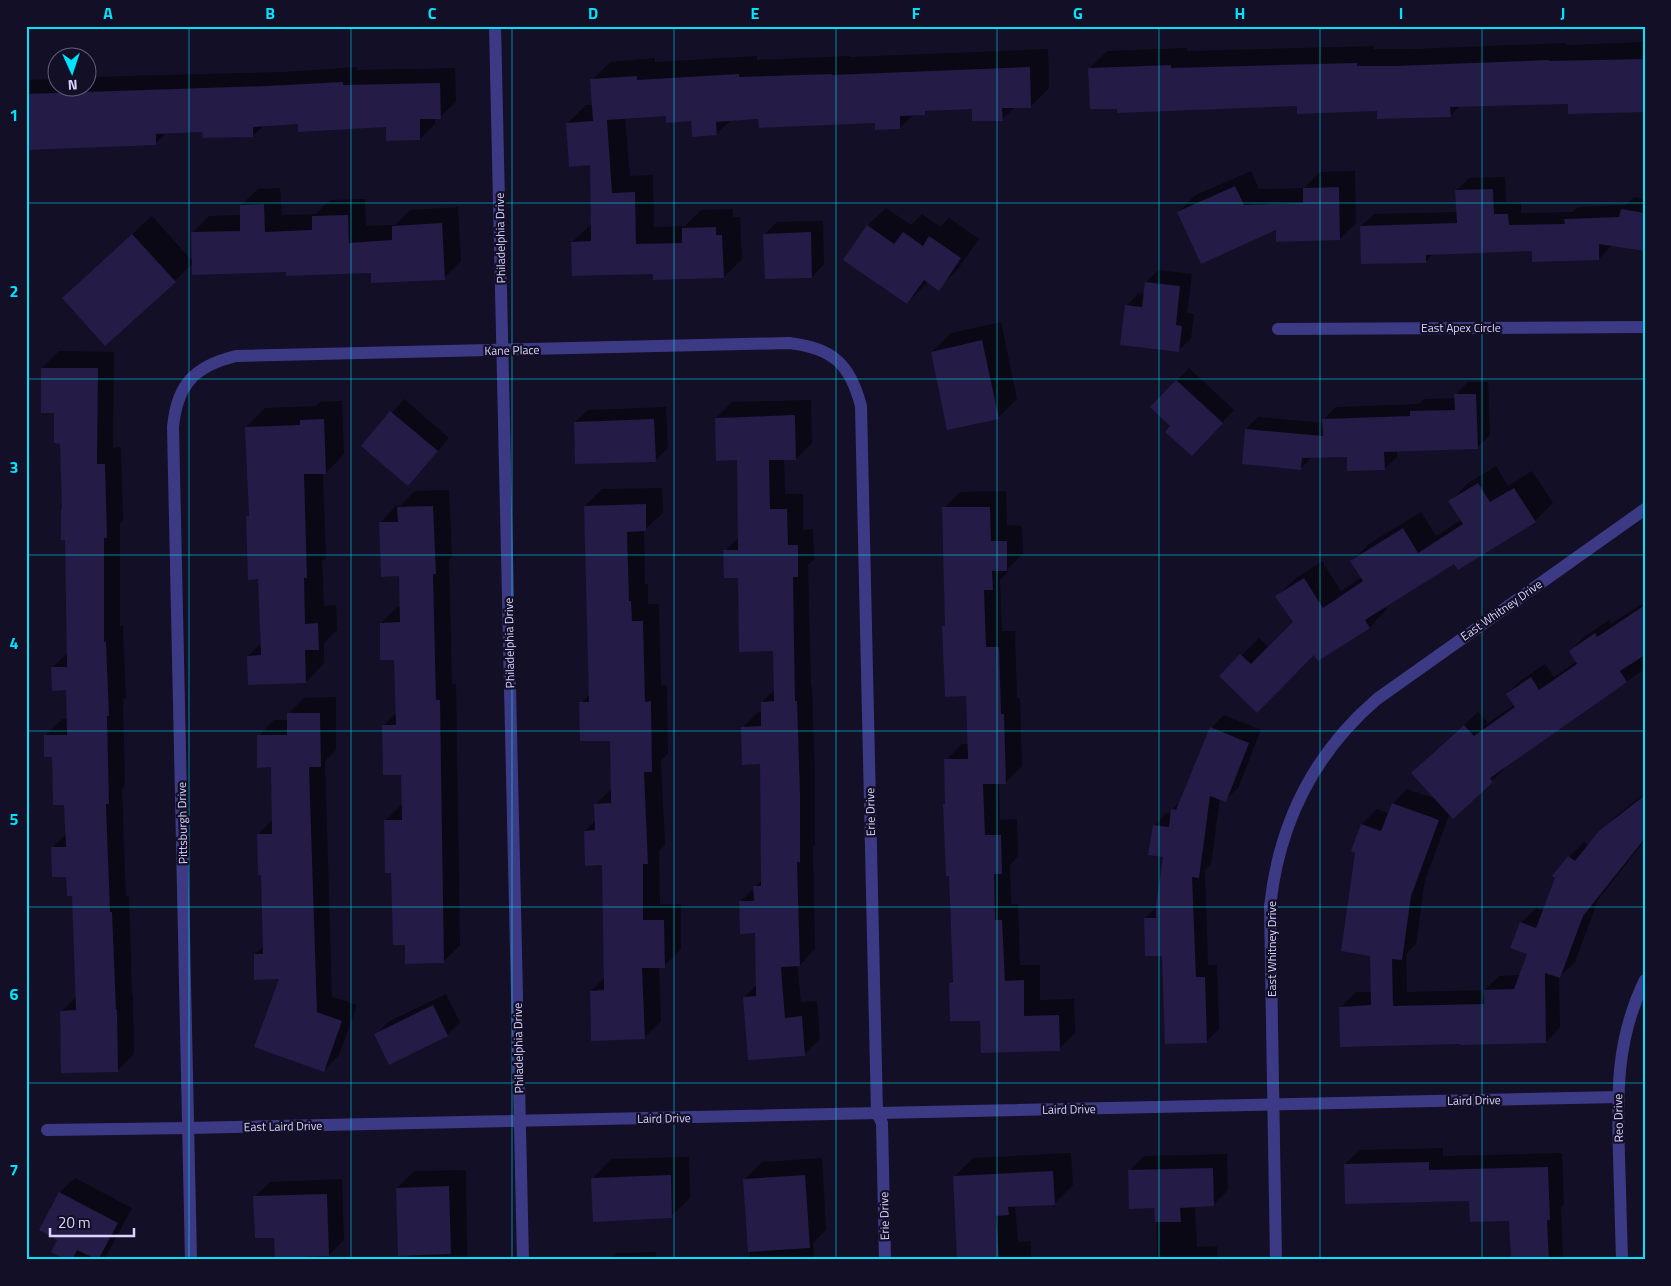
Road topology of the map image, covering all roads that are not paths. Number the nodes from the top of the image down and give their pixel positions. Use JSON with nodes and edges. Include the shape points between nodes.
{"nodes":[{"id":1,"x":496,"y":26,"type":"edge"},
{"id":2,"x":1645,"y":327,"type":"edge"},
{"id":3,"x":1278,"y":329,"type":"dead end"},
{"id":4,"x":503,"y":350,"type":"junction"},
{"id":5,"x":844,"y":368,"type":"joint"},
{"id":6,"x":183,"y":388,"type":"joint"},
{"id":7,"x":1645,"y":509,"type":"edge"},
{"id":8,"x":1645,"y":980,"type":"edge"},
{"id":9,"x":1618,"y":1097,"type":"junction"},
{"id":10,"x":1273,"y":1104,"type":"junction"},
{"id":11,"x":877,"y":1113,"type":"junction"},
{"id":12,"x":520,"y":1121,"type":"junction"},
{"id":13,"x":188,"y":1128,"type":"junction"},
{"id":14,"x":47,"y":1130,"type":"dead end"},
{"id":15,"x":191,"y":1260,"type":"edge"},
{"id":16,"x":523,"y":1260,"type":"edge"},
{"id":17,"x":884,"y":1260,"type":"edge"},
{"id":18,"x":1276,"y":1260,"type":"edge"},
{"id":19,"x":1622,"y":1260,"type":"edge"}],
"edges":[{"from":1,"to":4,"type":"street","name":"Philadelphia Drive"},
{"from":2,"to":3,"type":"street","name":"East Apex Circle"},
{"from":4,"to":5,"type":"street","name":"Kane Place","via":[[790,343],[809,345],[828,354]]},
{"from":4,"to":6,"type":"street","name":"Kane Place","via":[[236,356],[215,361],[197,372]]},
{"from":4,"to":12,"type":"street","name":"Philadelphia Drive"},
{"from":5,"to":11,"type":"street","name":"Erie Drive","via":[[856,386],[861,406]]},
{"from":6,"to":13,"type":"street","name":"Pittsburgh Drive","via":[[175,408],[173,427]]},
{"from":7,"to":10,"type":"street","name":"East Whitney Drive","via":[[1377,699],[1360,714],[1318,764],[1297,802],[1281,842],[1272,885]]},
{"from":8,"to":9,"type":"street","name":"Reo Drive","via":[[1625,1035]]},
{"from":9,"to":10,"type":"street","name":"Laird Drive"},
{"from":9,"to":19,"type":"street","name":"Reo Drive"},
{"from":10,"to":11,"type":"street","name":"Laird Drive"},
{"from":10,"to":18,"type":"street","name":"East Whitney Drive"},
{"from":11,"to":12,"type":"street","name":"Laird Drive"},
{"from":11,"to":17,"type":"street","name":"Erie Drive","via":[[882,1123]]},
{"from":12,"to":13,"type":"street","name":"East Laird Drive"},
{"from":12,"to":16,"type":"street","name":"Philadelphia Drive"},
{"from":13,"to":14,"type":"street","name":"East Laird Drive"},
{"from":13,"to":15,"type":"street","name":"Pittsburgh Drive"}]}
